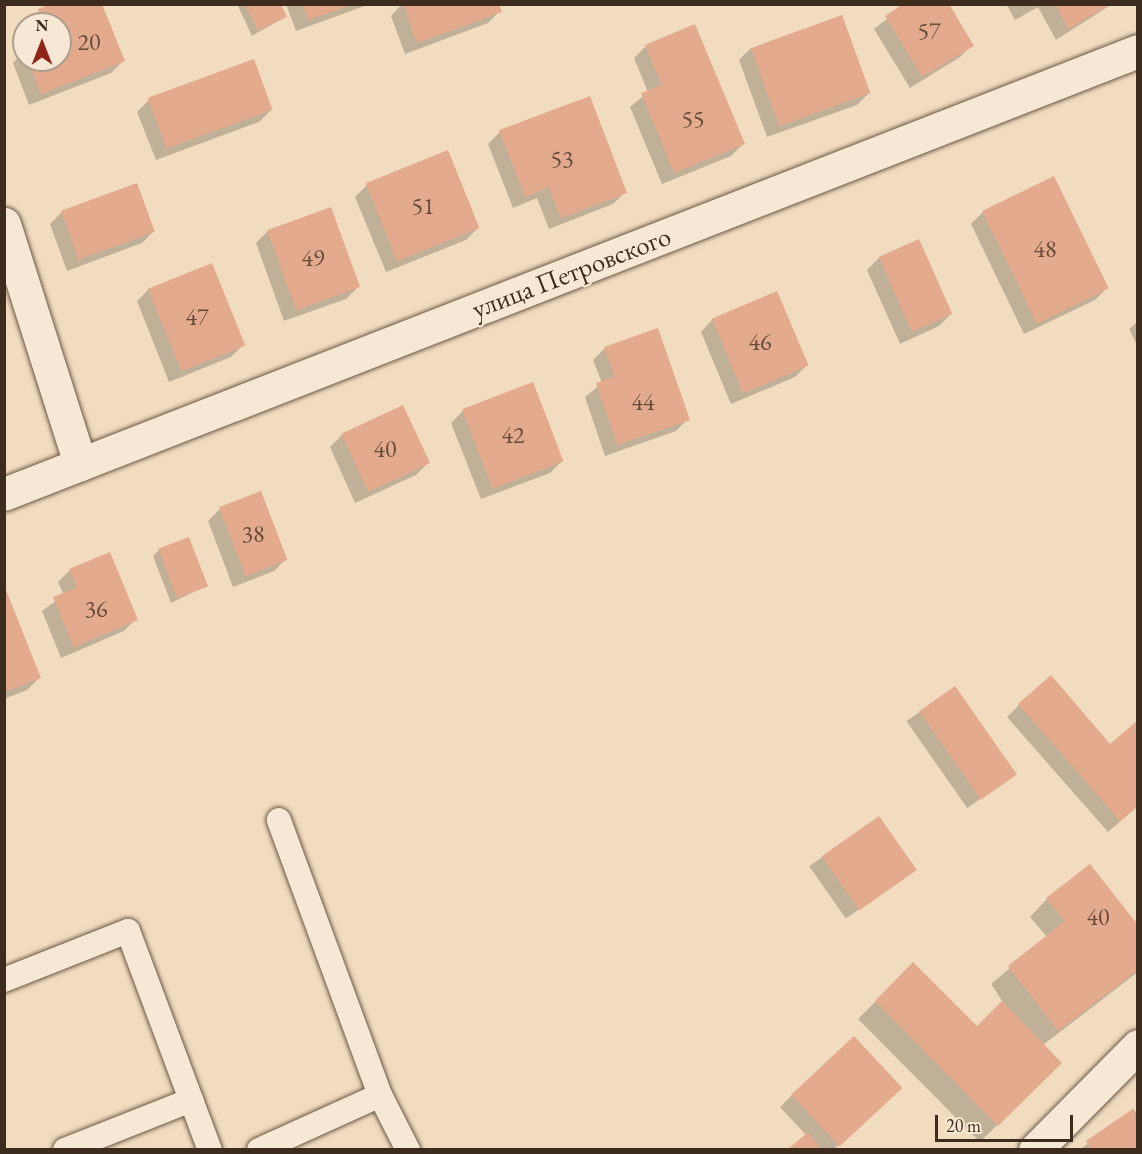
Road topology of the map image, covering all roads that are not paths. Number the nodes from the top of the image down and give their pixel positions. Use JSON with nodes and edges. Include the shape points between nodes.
{"nodes":[{"id":1,"x":1137,"y":51,"type":"edge"},
{"id":2,"x":4,"y":224,"type":"edge"},
{"id":3,"x":80,"y":464,"type":"junction"},
{"id":4,"x":4,"y":494,"type":"edge"},
{"id":5,"x":279,"y":820,"type":"dead end"},
{"id":6,"x":4,"y":980,"type":"edge"},
{"id":7,"x":1137,"y":1046,"type":"edge"},
{"id":8,"x":380,"y":1095,"type":"junction"},
{"id":9,"x":191,"y":1100,"type":"junction"},
{"id":10,"x":65,"y":1149,"type":"edge"},
{"id":11,"x":210,"y":1149,"type":"edge"},
{"id":12,"x":259,"y":1149,"type":"edge"},
{"id":13,"x":408,"y":1149,"type":"edge"},
{"id":14,"x":1035,"y":1149,"type":"edge"}],
"edges":[{"from":1,"to":3,"type":"street","name":"улица Петровского"},
{"from":2,"to":3,"type":"street"},
{"from":3,"to":4,"type":"street","name":"улица Петровского"},
{"from":5,"to":8,"type":"lane"},
{"from":6,"to":9,"type":"lane","via":[[128,931]]},
{"from":7,"to":14,"type":"street"},
{"from":8,"to":12,"type":"lane"},
{"from":8,"to":13,"type":"lane"},
{"from":9,"to":10,"type":"lane"},
{"from":9,"to":11,"type":"lane"}]}
